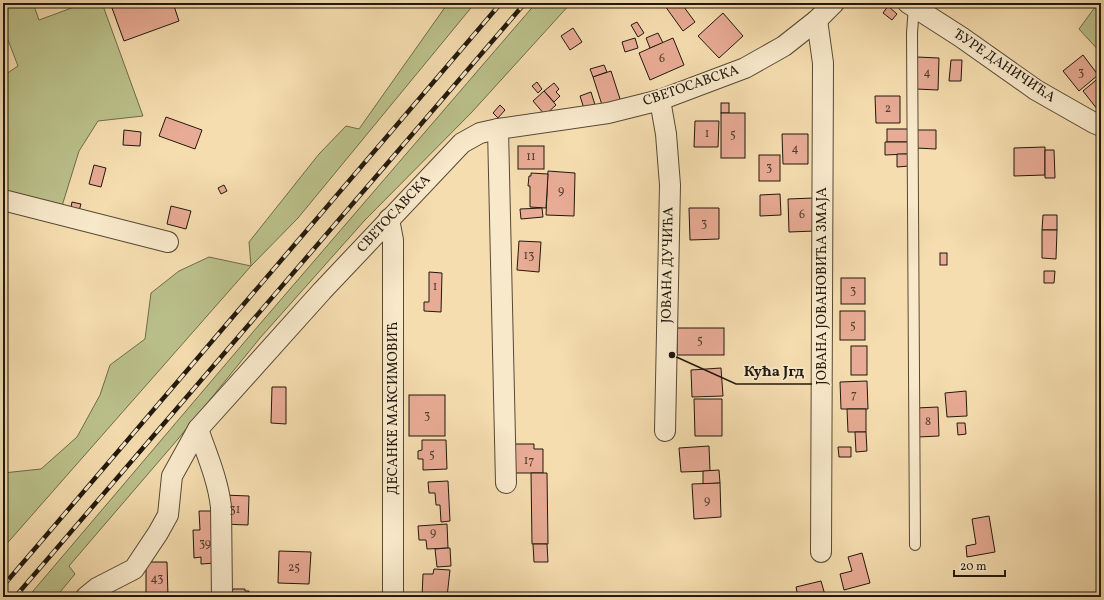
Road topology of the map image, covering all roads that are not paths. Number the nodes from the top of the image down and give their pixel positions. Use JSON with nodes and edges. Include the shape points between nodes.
{"nodes":[{"id":1,"x":834,"y":3,"type":"edge"},
{"id":2,"x":911,"y":5,"type":"edge"},
{"id":3,"x":817,"y":20,"type":"junction"},
{"id":4,"x":660,"y":100,"type":"junction"},
{"id":5,"x":1101,"y":126,"type":"edge"},
{"id":6,"x":498,"y":129,"type":"junction"},
{"id":7,"x":3,"y":200,"type":"edge"},
{"id":8,"x":390,"y":219,"type":"junction"},
{"id":9,"x":168,"y":242,"type":"dead end"},
{"id":10,"x":198,"y":429,"type":"junction"},
{"id":11,"x":665,"y":431,"type":"dead end"},
{"id":12,"x":506,"y":483,"type":"dead end"},
{"id":13,"x":915,"y":545,"type":"dead end"},
{"id":14,"x":821,"y":552,"type":"dead end"},
{"id":15,"x":86,"y":597,"type":"edge"},
{"id":16,"x":222,"y":597,"type":"edge"},
{"id":17,"x":393,"y":597,"type":"edge"}],
"edges":[{"from":1,"to":3,"type":"street","name":"СВЕТОСАВСКА"},
{"from":2,"to":5,"type":"street","name":"ЂУРЕ ДАНИЧИЋА","via":[[1036,90]]},
{"from":2,"to":13,"type":"lane"},
{"from":3,"to":4,"type":"street","name":"СВЕТОСАВСКА","via":[[784,46],[745,68]]},
{"from":3,"to":14,"type":"street","name":"ЈОВАНА ЈОВАНОВИЋА ЗМАЈА","via":[[823,63]]},
{"from":4,"to":6,"type":"street","name":"СВЕТОСАВСКА","via":[[608,113]]},
{"from":4,"to":11,"type":"street","name":"ЈОВАНА ДУЧИЋА","via":[[670,185]]},
{"from":6,"to":8,"type":"street","name":"СВЕТОСАВСКА","via":[[480,133],[462,143]]},
{"from":6,"to":12,"type":"street"},
{"from":7,"to":9,"type":"street"},
{"from":8,"to":10,"type":"street","name":"СВЕТОСАВСКА"},
{"from":8,"to":17,"type":"street","name":"ДЕСАНКЕ МАКСИМОВИЋ","via":[[393,248]]},
{"from":10,"to":15,"type":"street","name":"СВЕТОСАВСКА","via":[[172,476],[168,515],[158,533],[134,569],[97,588]]},
{"from":10,"to":16,"type":"street","via":[[220,494]]}]}
